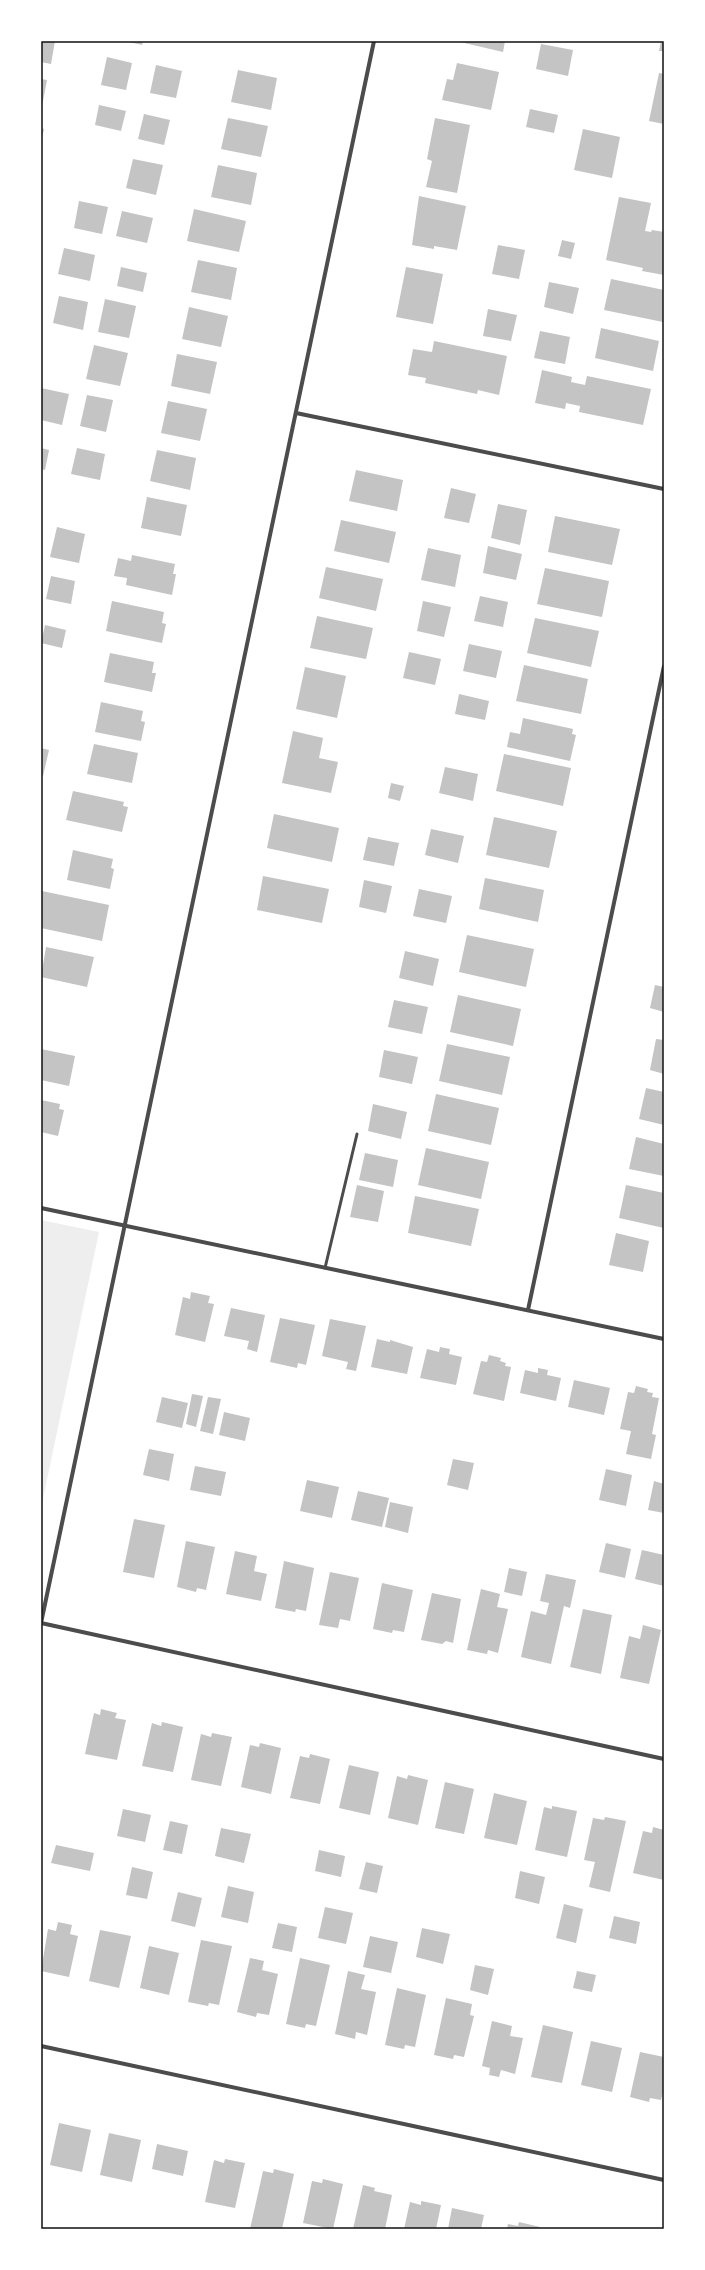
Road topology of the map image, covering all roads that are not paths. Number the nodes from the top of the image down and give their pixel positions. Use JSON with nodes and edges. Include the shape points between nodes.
{"nodes":[{"id":1,"x":374,"y":41,"type":"edge"},
{"id":2,"x":296,"y":413,"type":"junction"},
{"id":3,"x":664,"y":489,"type":"edge"},
{"id":4,"x":664,"y":666,"type":"edge"},
{"id":5,"x":357,"y":1134,"type":"dead end"},
{"id":6,"x":41,"y":1208,"type":"edge"},
{"id":7,"x":125,"y":1226,"type":"junction"},
{"id":8,"x":325,"y":1268,"type":"junction"},
{"id":9,"x":528,"y":1310,"type":"junction"},
{"id":10,"x":664,"y":1339,"type":"edge"},
{"id":11,"x":41,"y":1623,"type":"edge"},
{"id":12,"x":664,"y":1759,"type":"edge"},
{"id":13,"x":41,"y":2046,"type":"edge"},
{"id":14,"x":664,"y":2180,"type":"edge"}],
"edges":[{"from":1,"to":2,"type":"street"},
{"from":2,"to":3,"type":"street"},
{"from":2,"to":7,"type":"street"},
{"from":4,"to":9,"type":"street"},
{"from":5,"to":8,"type":"lane"},
{"from":6,"to":7,"type":"street"},
{"from":7,"to":8,"type":"street"},
{"from":7,"to":11,"type":"street"},
{"from":8,"to":9,"type":"street"},
{"from":9,"to":10,"type":"street"},
{"from":11,"to":12,"type":"street"},
{"from":13,"to":14,"type":"street"}]}
